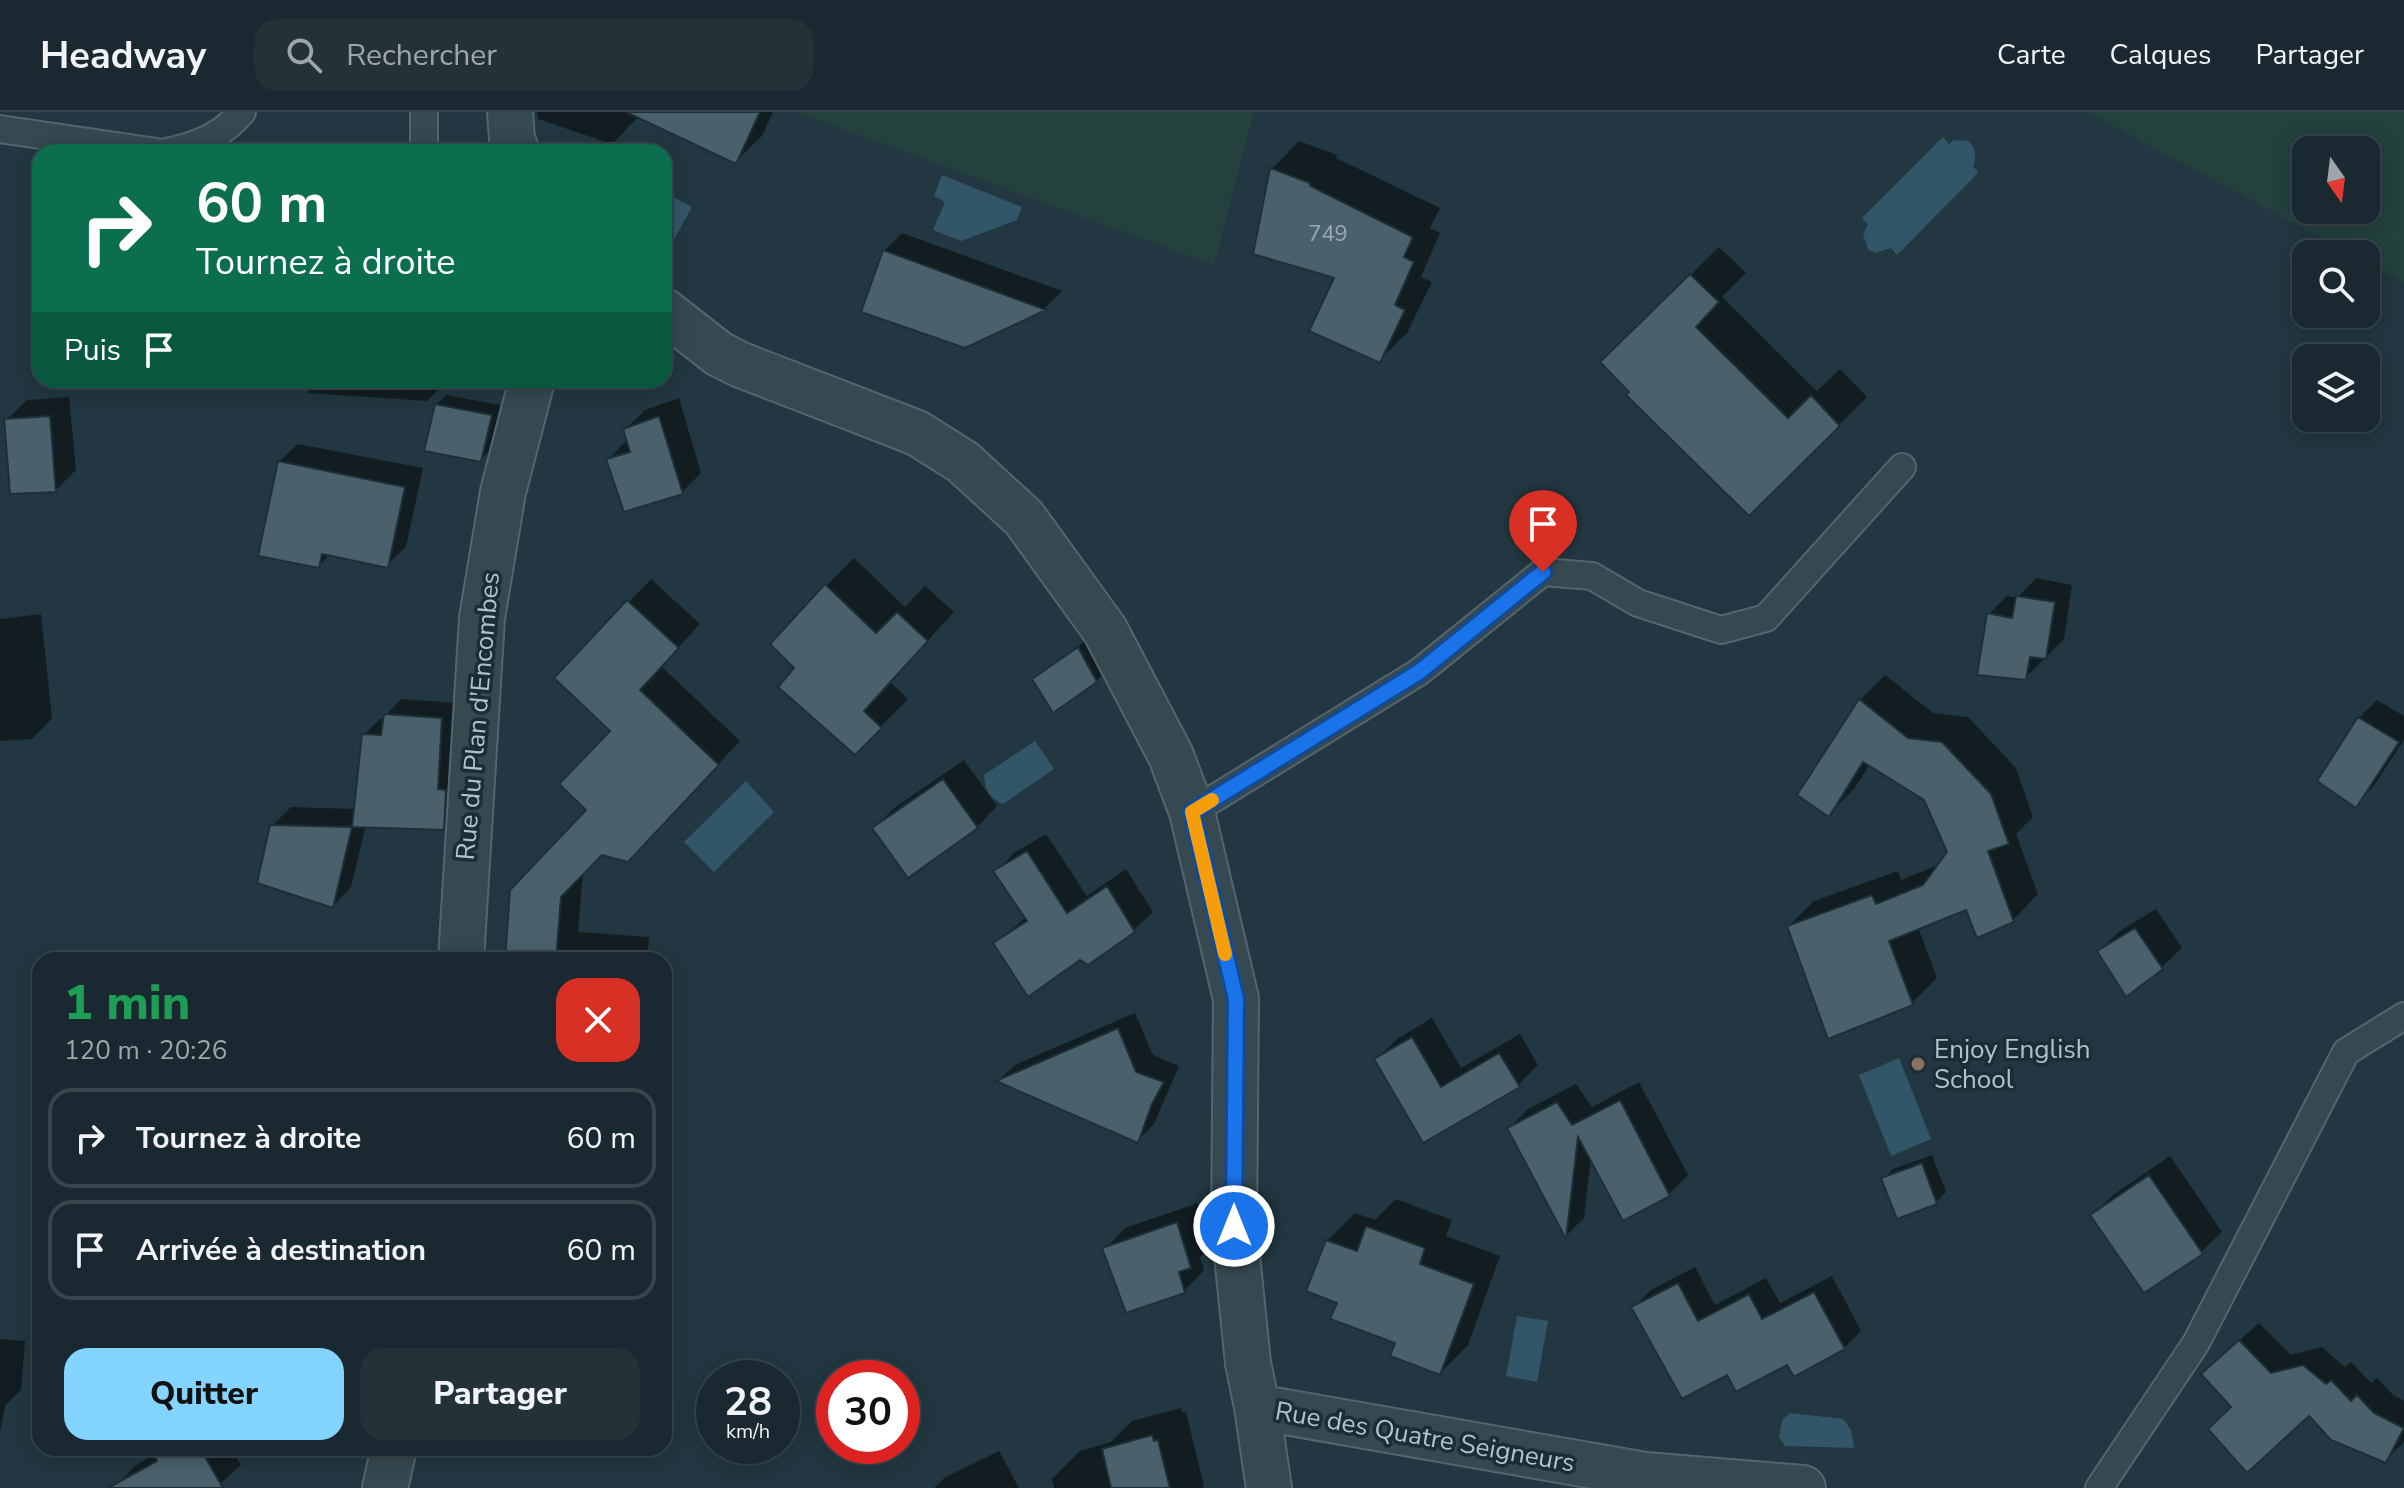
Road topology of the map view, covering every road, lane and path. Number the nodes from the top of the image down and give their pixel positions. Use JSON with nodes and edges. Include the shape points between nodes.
{"nodes":[{"id":1,"x":242,"y":112,"type":"edge"},
{"id":2,"x":424,"y":112,"type":"edge"},
{"id":3,"x":510,"y":112,"type":"edge"},
{"id":4,"x":0,"y":129,"type":"edge"},
{"id":5,"x":102,"y":144,"type":"edge"},
{"id":6,"x":200,"y":144,"type":"edge"},
{"id":7,"x":424,"y":144,"type":"edge"},
{"id":8,"x":514,"y":144,"type":"edge"},
{"id":9,"x":672,"y":317,"type":"edge"},
{"id":10,"x":530,"y":388,"type":"edge"},
{"id":11,"x":1902,"y":467,"type":"dead end"},
{"id":12,"x":1192,"y":812,"type":"junction"},
{"id":13,"x":461,"y":952,"type":"edge"},
{"id":14,"x":2404,"y":1016,"type":"edge"},
{"id":15,"x":1257,"y":1407,"type":"junction"},
{"id":16,"x":392,"y":1456,"type":"edge"},
{"id":17,"x":385,"y":1488,"type":"edge"},
{"id":18,"x":1269,"y":1488,"type":"edge"},
{"id":19,"x":1803,"y":1488,"type":"edge"},
{"id":20,"x":2099,"y":1488,"type":"edge"}],
"edges":[{"from":1,"to":6,"type":"lane","via":[[229,127]]},
{"from":2,"to":7,"type":"lane"},
{"from":3,"to":8,"type":"street"},
{"from":4,"to":5,"type":"lane"},
{"from":9,"to":12,"type":"street","name":"Rue des Quatre Seigneurs","via":[[741,365],[917,433],[963,462],[1024,518],[1105,630],[1171,756]]},
{"from":10,"to":13,"type":"street","name":"Rue du Plan d'Encombes","via":[[503,492],[482,618]]},
{"from":11,"to":12,"type":"lane","via":[[1766,618],[1721,630],[1638,603],[1592,576],[1543,572],[1419,672]]},
{"from":12,"to":15,"type":"street","name":"Rue des Quatre Seigneurs","via":[[1236,999],[1234,1226]]},
{"from":14,"to":20,"type":"lane","via":[[2346,1052],[2196,1343]]},
{"from":15,"to":18,"type":"street"},
{"from":15,"to":19,"type":"street","name":"Rue des Quatre Seigneurs","via":[[1645,1475]]},
{"from":16,"to":17,"type":"street"}]}
